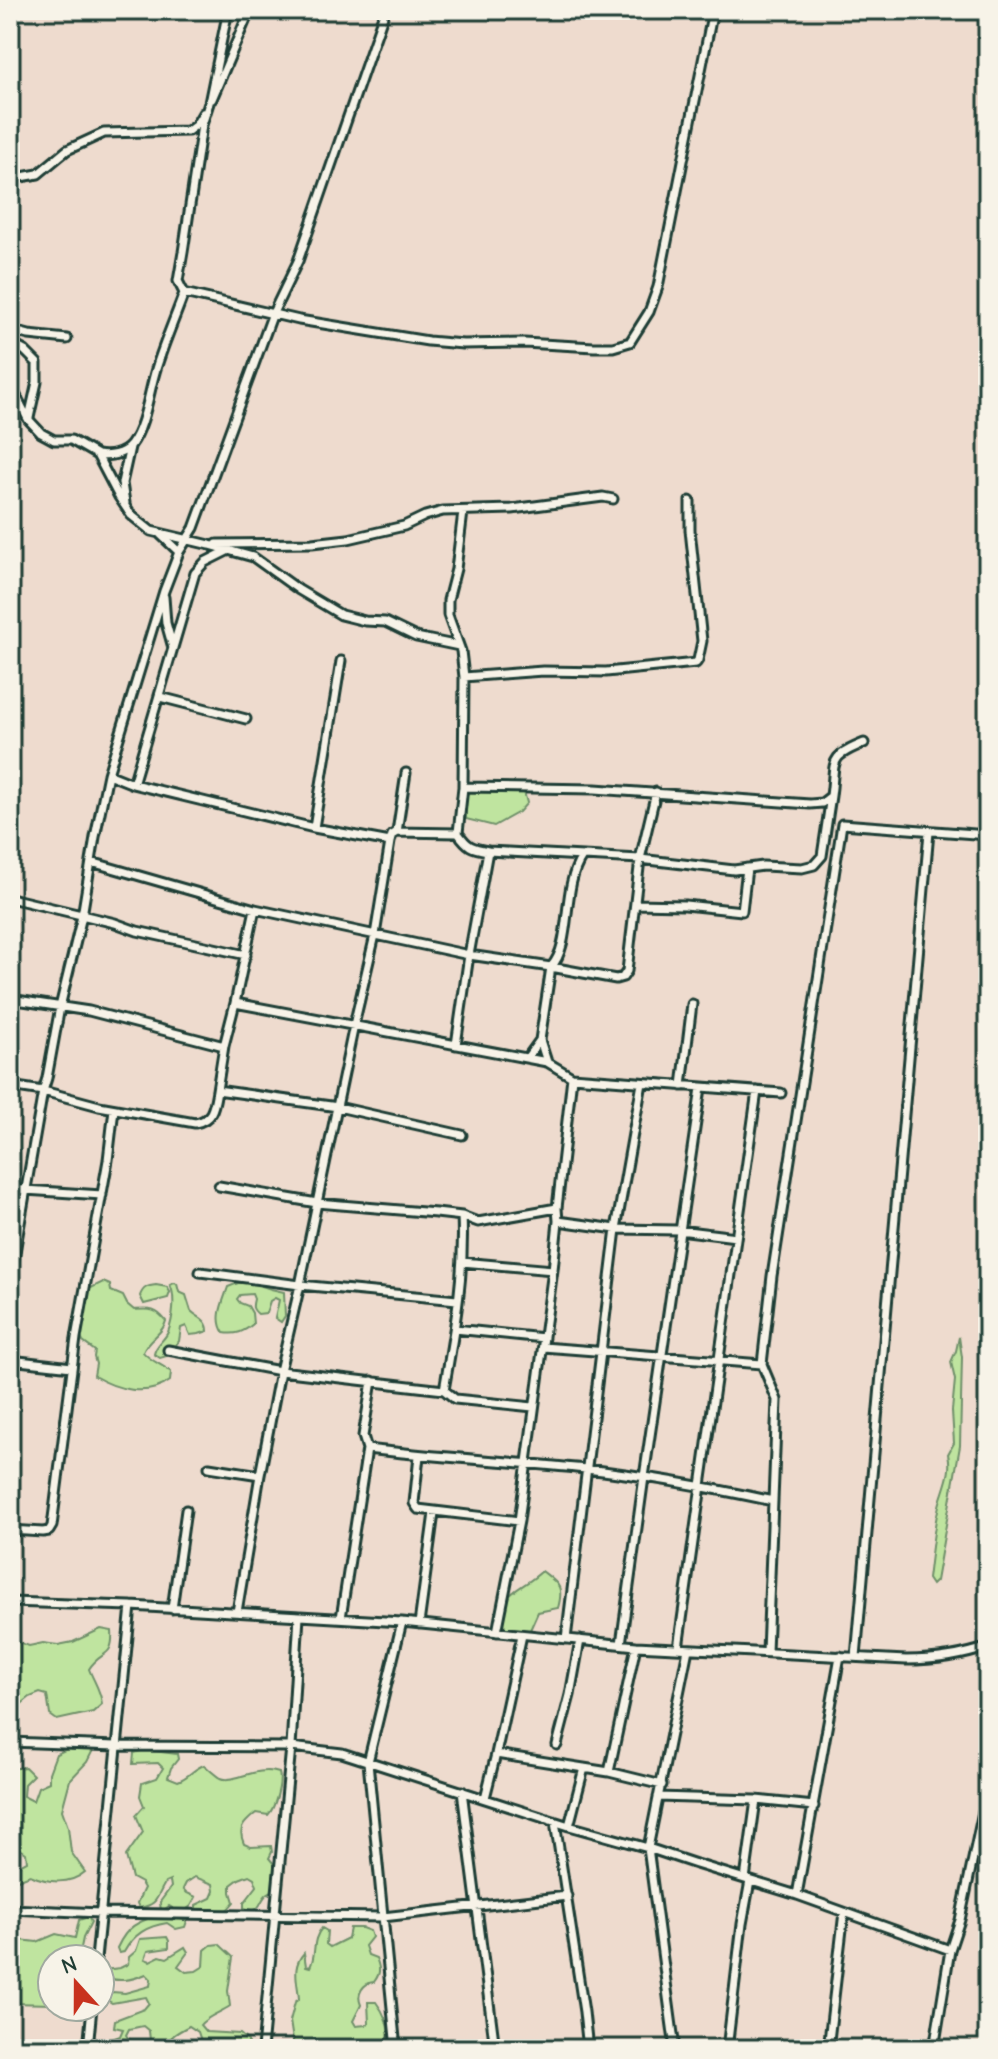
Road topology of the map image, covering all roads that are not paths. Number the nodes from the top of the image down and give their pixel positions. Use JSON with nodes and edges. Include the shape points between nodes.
{"nodes":[{"id":1,"x":228,"y":10,"type":"edge"},
{"id":2,"x":250,"y":10,"type":"edge"},
{"id":3,"x":385,"y":10,"type":"edge"},
{"id":4,"x":713,"y":10,"type":"edge"},
{"id":5,"x":209,"y":103,"type":"junction"},
{"id":6,"x":12,"y":179,"type":"edge"},
{"id":7,"x":184,"y":293,"type":"junction"},
{"id":8,"x":273,"y":313,"type":"junction"},
{"id":9,"x":10,"y":330,"type":"edge"},
{"id":10,"x":67,"y":339,"type":"dead end"},
{"id":11,"x":10,"y":343,"type":"edge"},
{"id":12,"x":10,"y":384,"type":"edge"},
{"id":13,"x":28,"y":419,"type":"junction"},
{"id":14,"x":130,"y":447,"type":"junction"},
{"id":15,"x":97,"y":455,"type":"junction"},
{"id":16,"x":613,"y":499,"type":"dead end"},
{"id":17,"x":690,"y":501,"type":"dead end"},
{"id":18,"x":126,"y":507,"type":"junction"},
{"id":19,"x":463,"y":512,"type":"junction"},
{"id":20,"x":160,"y":534,"type":"junction"},
{"id":21,"x":186,"y":539,"type":"junction"},
{"id":22,"x":242,"y":543,"type":"junction"},
{"id":23,"x":210,"y":545,"type":"junction"},
{"id":24,"x":229,"y":550,"type":"junction"},
{"id":25,"x":179,"y":552,"type":"junction"},
{"id":26,"x":164,"y":591,"type":"junction"},
{"id":27,"x":459,"y":646,"type":"junction"},
{"id":28,"x":174,"y":651,"type":"junction"},
{"id":29,"x":341,"y":661,"type":"dead end"},
{"id":30,"x":464,"y":677,"type":"junction"},
{"id":31,"x":160,"y":697,"type":"junction"},
{"id":32,"x":246,"y":719,"type":"dead end"},
{"id":33,"x":864,"y":743,"type":"dead end"},
{"id":34,"x":406,"y":773,"type":"dead end"},
{"id":35,"x":108,"y":774,"type":"junction"},
{"id":36,"x":133,"y":784,"type":"junction"},
{"id":37,"x":463,"y":787,"type":"junction"},
{"id":38,"x":656,"y":792,"type":"junction"},
{"id":39,"x":831,"y":796,"type":"junction"},
{"id":40,"x":827,"y":821,"type":"junction"},
{"id":41,"x":842,"y":824,"type":"junction"},
{"id":42,"x":314,"y":828,"type":"junction"},
{"id":43,"x":397,"y":832,"type":"junction"},
{"id":44,"x":929,"y":832,"type":"junction"},
{"id":45,"x":458,"y":833,"type":"junction"},
{"id":46,"x":988,"y":835,"type":"edge"},
{"id":47,"x":390,"y":842,"type":"junction"},
{"id":48,"x":488,"y":851,"type":"junction"},
{"id":49,"x":582,"y":857,"type":"junction"},
{"id":50,"x":640,"y":859,"type":"junction"},
{"id":51,"x":91,"y":862,"type":"junction"},
{"id":52,"x":747,"y":868,"type":"junction"},
{"id":53,"x":10,"y":898,"type":"edge"},
{"id":54,"x":635,"y":904,"type":"junction"},
{"id":55,"x":255,"y":909,"type":"junction"},
{"id":56,"x":82,"y":916,"type":"junction"},
{"id":57,"x":375,"y":935,"type":"junction"},
{"id":58,"x":246,"y":955,"type":"junction"},
{"id":59,"x":469,"y":955,"type":"junction"},
{"id":60,"x":551,"y":967,"type":"junction"},
{"id":61,"x":10,"y":999,"type":"edge"},
{"id":62,"x":235,"y":1003,"type":"junction"},
{"id":63,"x":692,"y":1004,"type":"dead end"},
{"id":64,"x":60,"y":1007,"type":"junction"},
{"id":65,"x":354,"y":1025,"type":"junction"},
{"id":66,"x":540,"y":1040,"type":"junction"},
{"id":67,"x":456,"y":1045,"type":"junction"},
{"id":68,"x":224,"y":1046,"type":"junction"},
{"id":69,"x":527,"y":1058,"type":"junction"},
{"id":70,"x":547,"y":1062,"type":"junction"},
{"id":71,"x":572,"y":1077,"type":"junction"},
{"id":72,"x":642,"y":1083,"type":"junction"},
{"id":73,"x":10,"y":1086,"type":"edge"},
{"id":74,"x":682,"y":1086,"type":"junction"},
{"id":75,"x":701,"y":1088,"type":"junction"},
{"id":76,"x":217,"y":1090,"type":"junction"},
{"id":77,"x":43,"y":1091,"type":"junction"},
{"id":78,"x":757,"y":1091,"type":"junction"},
{"id":79,"x":781,"y":1093,"type":"dead end"},
{"id":80,"x":338,"y":1107,"type":"junction"},
{"id":81,"x":114,"y":1109,"type":"junction"},
{"id":82,"x":462,"y":1135,"type":"dead end"},
{"id":83,"x":219,"y":1186,"type":"dead end"},
{"id":84,"x":10,"y":1189,"type":"edge"},
{"id":85,"x":27,"y":1191,"type":"junction"},
{"id":86,"x":102,"y":1195,"type":"junction"},
{"id":87,"x":317,"y":1203,"type":"junction"},
{"id":88,"x":557,"y":1208,"type":"junction"},
{"id":89,"x":462,"y":1216,"type":"junction"},
{"id":90,"x":558,"y":1221,"type":"junction"},
{"id":91,"x":616,"y":1229,"type":"junction"},
{"id":92,"x":679,"y":1230,"type":"junction"},
{"id":93,"x":736,"y":1237,"type":"junction"},
{"id":94,"x":462,"y":1262,"type":"junction"},
{"id":95,"x":553,"y":1270,"type":"junction"},
{"id":96,"x":200,"y":1272,"type":"dead end"},
{"id":97,"x":10,"y":1281,"type":"edge"},
{"id":98,"x":300,"y":1285,"type":"junction"},
{"id":99,"x":457,"y":1300,"type":"junction"},
{"id":100,"x":455,"y":1329,"type":"junction"},
{"id":101,"x":544,"y":1338,"type":"junction"},
{"id":102,"x":543,"y":1347,"type":"junction"},
{"id":103,"x":168,"y":1350,"type":"dead end"},
{"id":104,"x":601,"y":1352,"type":"junction"},
{"id":105,"x":661,"y":1356,"type":"junction"},
{"id":106,"x":10,"y":1360,"type":"edge"},
{"id":107,"x":719,"y":1360,"type":"junction"},
{"id":108,"x":762,"y":1364,"type":"junction"},
{"id":109,"x":72,"y":1367,"type":"junction"},
{"id":110,"x":280,"y":1371,"type":"junction"},
{"id":111,"x":372,"y":1381,"type":"junction"},
{"id":112,"x":444,"y":1390,"type":"junction"},
{"id":113,"x":533,"y":1407,"type":"junction"},
{"id":114,"x":367,"y":1449,"type":"junction"},
{"id":115,"x":419,"y":1456,"type":"junction"},
{"id":116,"x":526,"y":1464,"type":"junction"},
{"id":117,"x":209,"y":1467,"type":"dead end"},
{"id":118,"x":586,"y":1469,"type":"junction"},
{"id":119,"x":260,"y":1475,"type":"junction"},
{"id":120,"x":644,"y":1477,"type":"junction"},
{"id":121,"x":702,"y":1486,"type":"junction"},
{"id":122,"x":773,"y":1501,"type":"junction"},
{"id":123,"x":186,"y":1510,"type":"dead end"},
{"id":124,"x":434,"y":1513,"type":"junction"},
{"id":125,"x":519,"y":1521,"type":"junction"},
{"id":126,"x":10,"y":1530,"type":"edge"},
{"id":127,"x":10,"y":1602,"type":"edge"},
{"id":128,"x":131,"y":1606,"type":"junction"},
{"id":129,"x":172,"y":1609,"type":"junction"},
{"id":130,"x":237,"y":1612,"type":"junction"},
{"id":131,"x":299,"y":1616,"type":"junction"},
{"id":132,"x":341,"y":1618,"type":"junction"},
{"id":133,"x":402,"y":1622,"type":"junction"},
{"id":134,"x":419,"y":1624,"type":"junction"},
{"id":135,"x":497,"y":1632,"type":"junction"},
{"id":136,"x":522,"y":1635,"type":"junction"},
{"id":137,"x":566,"y":1639,"type":"junction"},
{"id":138,"x":580,"y":1640,"type":"junction"},
{"id":139,"x":621,"y":1644,"type":"junction"},
{"id":140,"x":636,"y":1646,"type":"junction"},
{"id":141,"x":988,"y":1647,"type":"edge"},
{"id":142,"x":683,"y":1648,"type":"junction"},
{"id":143,"x":767,"y":1652,"type":"junction"},
{"id":144,"x":840,"y":1656,"type":"junction"},
{"id":145,"x":856,"y":1657,"type":"junction"},
{"id":146,"x":10,"y":1742,"type":"edge"},
{"id":147,"x":557,"y":1745,"type":"dead end"},
{"id":148,"x":116,"y":1746,"type":"junction"},
{"id":149,"x":291,"y":1747,"type":"junction"},
{"id":150,"x":496,"y":1754,"type":"junction"},
{"id":151,"x":368,"y":1762,"type":"junction"},
{"id":152,"x":584,"y":1768,"type":"junction"},
{"id":153,"x":609,"y":1772,"type":"junction"},
{"id":154,"x":662,"y":1785,"type":"junction"},
{"id":155,"x":988,"y":1788,"type":"edge"},
{"id":156,"x":462,"y":1791,"type":"junction"},
{"id":157,"x":658,"y":1797,"type":"junction"},
{"id":158,"x":485,"y":1798,"type":"junction"},
{"id":159,"x":756,"y":1800,"type":"junction"},
{"id":160,"x":814,"y":1806,"type":"junction"},
{"id":161,"x":555,"y":1822,"type":"junction"},
{"id":162,"x":569,"y":1826,"type":"junction"},
{"id":163,"x":648,"y":1848,"type":"junction"},
{"id":164,"x":747,"y":1880,"type":"junction"},
{"id":165,"x":797,"y":1895,"type":"junction"},
{"id":166,"x":567,"y":1896,"type":"junction"},
{"id":167,"x":476,"y":1907,"type":"junction"},
{"id":168,"x":10,"y":1909,"type":"edge"},
{"id":169,"x":844,"y":1912,"type":"junction"},
{"id":170,"x":100,"y":1913,"type":"junction"},
{"id":171,"x":276,"y":1915,"type":"junction"},
{"id":172,"x":383,"y":1917,"type":"junction"},
{"id":173,"x":97,"y":1943,"type":"edge"},
{"id":174,"x":950,"y":1950,"type":"junction"},
{"id":175,"x":90,"y":2023,"type":"edge"},
{"id":176,"x":88,"y":2049,"type":"edge"},
{"id":177,"x":262,"y":2049,"type":"edge"},
{"id":178,"x":396,"y":2049,"type":"edge"},
{"id":179,"x":495,"y":2049,"type":"edge"},
{"id":180,"x":588,"y":2049,"type":"edge"},
{"id":181,"x":675,"y":2049,"type":"edge"},
{"id":182,"x":727,"y":2049,"type":"edge"},
{"id":183,"x":828,"y":2049,"type":"edge"},
{"id":184,"x":934,"y":2049,"type":"edge"}],
"edges":[{"from":1,"to":5,"type":"street"},
{"from":2,"to":5,"type":"street"},
{"from":3,"to":8,"type":"street","via":[[298,261]]},
{"from":4,"to":8,"type":"street","via":[[658,287],[630,342],[613,347],[463,344]]},
{"from":5,"to":6,"type":"street","via":[[188,131],[104,133],[67,150],[38,174]]},
{"from":5,"to":7,"type":"street","via":[[178,281]]},
{"from":7,"to":8,"type":"street"},
{"from":7,"to":14,"type":"street"},
{"from":8,"to":21,"type":"street"},
{"from":9,"to":10,"type":"street"},
{"from":11,"to":13,"type":"street","via":[[37,363]]},
{"from":12,"to":13,"type":"street"},
{"from":13,"to":15,"type":"street","via":[[46,437],[71,440]]},
{"from":14,"to":15,"type":"street","via":[[106,457]]},
{"from":14,"to":18,"type":"street","via":[[122,483]]},
{"from":15,"to":18,"type":"street"},
{"from":16,"to":19,"type":"street"},
{"from":17,"to":30,"type":"street","via":[[702,641],[696,663]]},
{"from":18,"to":20,"type":"street"},
{"from":19,"to":22,"type":"street","via":[[443,511],[348,539]]},
{"from":19,"to":27,"type":"street","via":[[448,600]]},
{"from":20,"to":21,"type":"street"},
{"from":20,"to":25,"type":"street"},
{"from":21,"to":23,"type":"street"},
{"from":21,"to":25,"type":"street"},
{"from":22,"to":23,"type":"street"},
{"from":22,"to":24,"type":"street"},
{"from":23,"to":24,"type":"street"},
{"from":24,"to":27,"type":"street","via":[[253,557],[334,612]]},
{"from":24,"to":28,"type":"street","via":[[195,573]]},
{"from":25,"to":26,"type":"street"},
{"from":26,"to":28,"type":"street"},
{"from":26,"to":35,"type":"street"},
{"from":27,"to":30,"type":"street"},
{"from":28,"to":31,"type":"street"},
{"from":29,"to":42,"type":"street"},
{"from":30,"to":37,"type":"street"},
{"from":31,"to":32,"type":"street"},
{"from":31,"to":36,"type":"street"},
{"from":33,"to":39,"type":"street","via":[[836,758]]},
{"from":34,"to":43,"type":"street"},
{"from":35,"to":36,"type":"street"},
{"from":35,"to":51,"type":"street"},
{"from":36,"to":42,"type":"street"},
{"from":37,"to":38,"type":"street"},
{"from":37,"to":45,"type":"street"},
{"from":38,"to":39,"type":"street","via":[[810,804]]},
{"from":38,"to":50,"type":"street"},
{"from":39,"to":40,"type":"street"},
{"from":40,"to":41,"type":"street"},
{"from":40,"to":52,"type":"street","via":[[822,856],[814,865]]},
{"from":41,"to":44,"type":"street"},
{"from":41,"to":108,"type":"street"},
{"from":42,"to":47,"type":"street"},
{"from":43,"to":45,"type":"street"},
{"from":43,"to":47,"type":"street"},
{"from":44,"to":46,"type":"street"},
{"from":44,"to":145,"type":"street"},
{"from":45,"to":48,"type":"street","via":[[471,848]]},
{"from":47,"to":57,"type":"street"},
{"from":48,"to":49,"type":"street"},
{"from":48,"to":59,"type":"street"},
{"from":49,"to":50,"type":"street"},
{"from":49,"to":60,"type":"street","via":[[573,872],[563,938]]},
{"from":50,"to":52,"type":"street"},
{"from":50,"to":54,"type":"street"},
{"from":51,"to":55,"type":"street"},
{"from":51,"to":56,"type":"street"},
{"from":52,"to":54,"type":"street","via":[[742,911]]},
{"from":53,"to":56,"type":"street"},
{"from":54,"to":60,"type":"street","via":[[623,977]]},
{"from":55,"to":57,"type":"street"},
{"from":55,"to":58,"type":"street"},
{"from":56,"to":58,"type":"street"},
{"from":56,"to":64,"type":"street"},
{"from":57,"to":59,"type":"street"},
{"from":57,"to":65,"type":"street"},
{"from":58,"to":62,"type":"street"},
{"from":59,"to":60,"type":"street"},
{"from":59,"to":67,"type":"street"},
{"from":60,"to":66,"type":"street"},
{"from":61,"to":64,"type":"street"},
{"from":62,"to":65,"type":"street"},
{"from":62,"to":68,"type":"street"},
{"from":63,"to":74,"type":"street"},
{"from":64,"to":68,"type":"street"},
{"from":64,"to":77,"type":"street"},
{"from":65,"to":67,"type":"street"},
{"from":65,"to":80,"type":"street"},
{"from":66,"to":69,"type":"street"},
{"from":66,"to":70,"type":"street"},
{"from":67,"to":69,"type":"street"},
{"from":68,"to":76,"type":"street"},
{"from":69,"to":70,"type":"street"},
{"from":70,"to":71,"type":"street"},
{"from":71,"to":72,"type":"street"},
{"from":71,"to":88,"type":"street"},
{"from":72,"to":74,"type":"street"},
{"from":72,"to":91,"type":"street"},
{"from":73,"to":77,"type":"street"},
{"from":74,"to":75,"type":"street"},
{"from":75,"to":78,"type":"street"},
{"from":75,"to":92,"type":"street"},
{"from":76,"to":80,"type":"street"},
{"from":76,"to":81,"type":"street","via":[[211,1116],[204,1122]]},
{"from":77,"to":81,"type":"street"},
{"from":77,"to":85,"type":"street"},
{"from":78,"to":79,"type":"street"},
{"from":78,"to":93,"type":"street"},
{"from":80,"to":82,"type":"street"},
{"from":80,"to":87,"type":"street"},
{"from":81,"to":86,"type":"street"},
{"from":83,"to":87,"type":"street"},
{"from":84,"to":85,"type":"street"},
{"from":85,"to":86,"type":"street"},
{"from":85,"to":97,"type":"street"},
{"from":86,"to":109,"type":"street"},
{"from":87,"to":89,"type":"street"},
{"from":87,"to":98,"type":"street"},
{"from":88,"to":89,"type":"street","via":[[478,1222]]},
{"from":88,"to":90,"type":"street"},
{"from":89,"to":94,"type":"street"},
{"from":90,"to":91,"type":"street"},
{"from":90,"to":95,"type":"street"},
{"from":91,"to":92,"type":"street"},
{"from":91,"to":104,"type":"street"},
{"from":92,"to":93,"type":"street"},
{"from":92,"to":105,"type":"street"},
{"from":93,"to":107,"type":"street"},
{"from":94,"to":95,"type":"street"},
{"from":94,"to":99,"type":"street"},
{"from":95,"to":101,"type":"street"},
{"from":96,"to":98,"type":"street"},
{"from":98,"to":99,"type":"street"},
{"from":98,"to":110,"type":"street"},
{"from":99,"to":100,"type":"street"},
{"from":100,"to":101,"type":"street"},
{"from":100,"to":112,"type":"street"},
{"from":101,"to":102,"type":"street"},
{"from":102,"to":104,"type":"street"},
{"from":102,"to":113,"type":"street"},
{"from":103,"to":110,"type":"street"},
{"from":104,"to":105,"type":"street"},
{"from":104,"to":118,"type":"street"},
{"from":105,"to":107,"type":"street"},
{"from":105,"to":120,"type":"street"},
{"from":106,"to":109,"type":"street"},
{"from":107,"to":108,"type":"street"},
{"from":107,"to":121,"type":"street"},
{"from":108,"to":122,"type":"street","via":[[777,1400]]},
{"from":109,"to":126,"type":"street","via":[[52,1526],[43,1532]]},
{"from":110,"to":111,"type":"street"},
{"from":110,"to":119,"type":"street"},
{"from":111,"to":112,"type":"street"},
{"from":111,"to":114,"type":"street","via":[[363,1436]]},
{"from":112,"to":113,"type":"street","via":[[455,1399]]},
{"from":113,"to":116,"type":"street"},
{"from":114,"to":115,"type":"street"},
{"from":114,"to":132,"type":"street"},
{"from":115,"to":116,"type":"street"},
{"from":115,"to":124,"type":"street","via":[[414,1503]]},
{"from":116,"to":118,"type":"street"},
{"from":116,"to":125,"type":"street"},
{"from":117,"to":119,"type":"street"},
{"from":118,"to":120,"type":"street"},
{"from":118,"to":137,"type":"street"},
{"from":119,"to":130,"type":"street"},
{"from":120,"to":121,"type":"street"},
{"from":120,"to":139,"type":"street"},
{"from":121,"to":122,"type":"street"},
{"from":121,"to":142,"type":"street"},
{"from":122,"to":143,"type":"street"},
{"from":123,"to":129,"type":"street"},
{"from":124,"to":125,"type":"street"},
{"from":124,"to":134,"type":"street"},
{"from":125,"to":135,"type":"street"},
{"from":127,"to":128,"type":"street"},
{"from":128,"to":129,"type":"street"},
{"from":128,"to":148,"type":"street"},
{"from":129,"to":130,"type":"street"},
{"from":130,"to":131,"type":"street"},
{"from":131,"to":132,"type":"street"},
{"from":131,"to":149,"type":"street"},
{"from":132,"to":133,"type":"street"},
{"from":133,"to":134,"type":"street"},
{"from":133,"to":151,"type":"street"},
{"from":134,"to":135,"type":"street"},
{"from":135,"to":136,"type":"street"},
{"from":136,"to":137,"type":"street"},
{"from":136,"to":150,"type":"street"},
{"from":137,"to":138,"type":"street"},
{"from":138,"to":139,"type":"street"},
{"from":138,"to":147,"type":"street"},
{"from":139,"to":140,"type":"street"},
{"from":140,"to":142,"type":"street"},
{"from":140,"to":153,"type":"street"},
{"from":141,"to":145,"type":"street","via":[[922,1660]]},
{"from":142,"to":143,"type":"street"},
{"from":142,"to":154,"type":"street"},
{"from":143,"to":144,"type":"street"},
{"from":144,"to":145,"type":"street"},
{"from":144,"to":160,"type":"street"},
{"from":146,"to":148,"type":"street"},
{"from":148,"to":149,"type":"street"},
{"from":148,"to":170,"type":"street"},
{"from":149,"to":151,"type":"street"},
{"from":149,"to":171,"type":"street"},
{"from":150,"to":152,"type":"street"},
{"from":150,"to":158,"type":"street"},
{"from":151,"to":156,"type":"street"},
{"from":151,"to":172,"type":"street"},
{"from":152,"to":153,"type":"street"},
{"from":152,"to":162,"type":"street"},
{"from":153,"to":154,"type":"street"},
{"from":154,"to":157,"type":"street"},
{"from":155,"to":174,"type":"street"},
{"from":156,"to":158,"type":"street"},
{"from":156,"to":167,"type":"street"},
{"from":157,"to":159,"type":"street"},
{"from":157,"to":163,"type":"street"},
{"from":158,"to":161,"type":"street"},
{"from":159,"to":160,"type":"street"},
{"from":159,"to":164,"type":"street"},
{"from":160,"to":165,"type":"street"},
{"from":161,"to":162,"type":"street"},
{"from":161,"to":166,"type":"street"},
{"from":162,"to":163,"type":"street"},
{"from":163,"to":164,"type":"street"},
{"from":163,"to":181,"type":"street"},
{"from":164,"to":165,"type":"street"},
{"from":164,"to":182,"type":"street"},
{"from":165,"to":169,"type":"street"},
{"from":166,"to":167,"type":"street"},
{"from":166,"to":180,"type":"street"},
{"from":167,"to":172,"type":"street"},
{"from":167,"to":179,"type":"street"},
{"from":168,"to":170,"type":"street"},
{"from":169,"to":174,"type":"street"},
{"from":169,"to":183,"type":"street"},
{"from":170,"to":171,"type":"street"},
{"from":170,"to":173,"type":"street"},
{"from":171,"to":172,"type":"street"},
{"from":171,"to":177,"type":"street"},
{"from":172,"to":178,"type":"street"},
{"from":174,"to":184,"type":"street"},
{"from":175,"to":176,"type":"street"}]}
